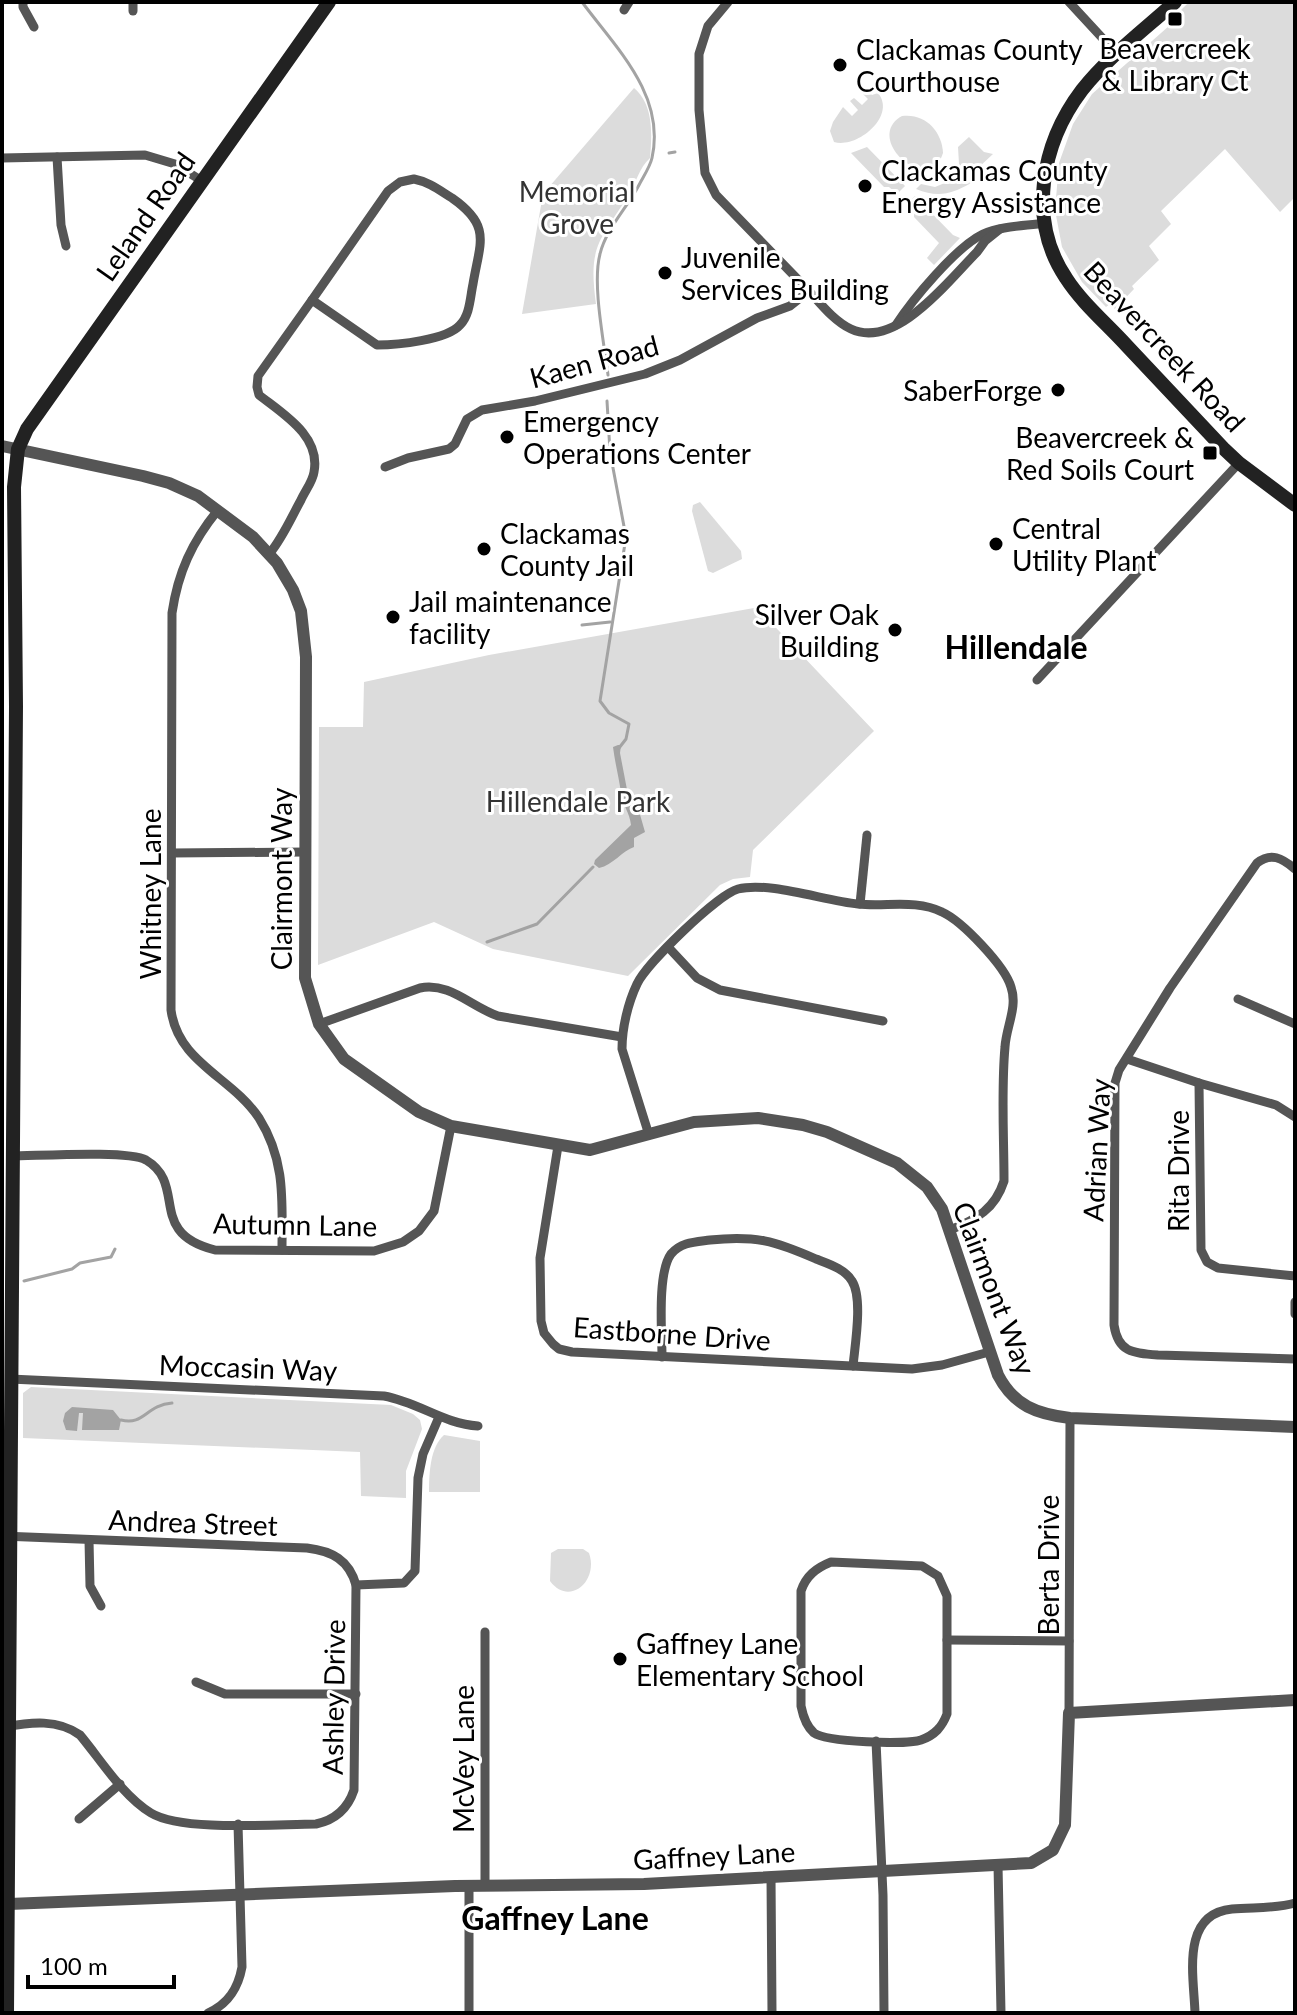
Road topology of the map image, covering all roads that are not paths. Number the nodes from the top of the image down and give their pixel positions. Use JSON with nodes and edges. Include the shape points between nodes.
{"nodes":[{"id":1,"x":23,"y":2,"type":"edge"},
{"id":2,"x":329,"y":2,"type":"edge"},
{"id":3,"x":728,"y":2,"type":"edge"},
{"id":4,"x":1069,"y":2,"type":"edge"},
{"id":5,"x":1175,"y":2,"type":"edge"},
{"id":6,"x":34,"y":27,"type":"dead end"},
{"id":7,"x":1118,"y":55,"type":"junction"},
{"id":8,"x":57,"y":157,"type":"junction"},
{"id":9,"x":2,"y":158,"type":"edge"},
{"id":10,"x":202,"y":181,"type":"junction"},
{"id":11,"x":1045,"y":223,"type":"junction"},
{"id":12,"x":66,"y":246,"type":"dead end"},
{"id":13,"x":809,"y":291,"type":"junction"},
{"id":14,"x":312,"y":300,"type":"junction"},
{"id":15,"x":2,"y":446,"type":"edge"},
{"id":16,"x":18,"y":449,"type":"junction"},
{"id":17,"x":1239,"y":463,"type":"junction"},
{"id":18,"x":385,"y":467,"type":"dead end"},
{"id":19,"x":1295,"y":505,"type":"edge"},
{"id":20,"x":218,"y":510,"type":"junction"},
{"id":21,"x":270,"y":553,"type":"junction"},
{"id":22,"x":1037,"y":680,"type":"dead end"},
{"id":23,"x":867,"y":835,"type":"dead end"},
{"id":24,"x":305,"y":852,"type":"junction"},
{"id":25,"x":172,"y":853,"type":"junction"},
{"id":26,"x":1295,"y":869,"type":"edge"},
{"id":27,"x":860,"y":904,"type":"junction"},
{"id":28,"x":669,"y":948,"type":"junction"},
{"id":29,"x":1238,"y":999,"type":"dead end"},
{"id":30,"x":883,"y":1021,"type":"dead end"},
{"id":31,"x":319,"y":1024,"type":"junction"},
{"id":32,"x":1295,"y":1024,"type":"edge"},
{"id":33,"x":622,"y":1037,"type":"junction"},
{"id":34,"x":1127,"y":1059,"type":"junction"},
{"id":35,"x":1199,"y":1083,"type":"junction"},
{"id":36,"x":1295,"y":1117,"type":"edge"},
{"id":37,"x":451,"y":1126,"type":"junction"},
{"id":38,"x":649,"y":1135,"type":"junction"},
{"id":39,"x":558,"y":1146,"type":"junction"},
{"id":40,"x":11,"y":1156,"type":"junction"},
{"id":41,"x":950,"y":1230,"type":"junction"},
{"id":42,"x":282,"y":1250,"type":"junction"},
{"id":43,"x":1295,"y":1276,"type":"edge"},
{"id":44,"x":6,"y":1278,"type":"edge"},
{"id":45,"x":1295,"y":1302,"type":"edge"},
{"id":46,"x":1295,"y":1314,"type":"edge"},
{"id":47,"x":989,"y":1352,"type":"junction"},
{"id":48,"x":662,"y":1357,"type":"junction"},
{"id":49,"x":1295,"y":1359,"type":"edge"},
{"id":50,"x":853,"y":1366,"type":"junction"},
{"id":51,"x":10,"y":1379,"type":"junction"},
{"id":52,"x":439,"y":1417,"type":"junction"},
{"id":53,"x":1070,"y":1418,"type":"junction"},
{"id":54,"x":478,"y":1426,"type":"dead end"},
{"id":55,"x":1295,"y":1427,"type":"edge"},
{"id":56,"x":6,"y":1536,"type":"edge"},
{"id":57,"x":89,"y":1540,"type":"junction"},
{"id":58,"x":356,"y":1585,"type":"junction"},
{"id":59,"x":101,"y":1606,"type":"dead end"},
{"id":60,"x":485,"y":1632,"type":"dead end"},
{"id":61,"x":947,"y":1640,"type":"junction"},
{"id":62,"x":1069,"y":1641,"type":"junction"},
{"id":63,"x":196,"y":1682,"type":"dead end"},
{"id":64,"x":356,"y":1694,"type":"junction"},
{"id":65,"x":1295,"y":1700,"type":"edge"},
{"id":66,"x":1069,"y":1713,"type":"junction"},
{"id":67,"x":5,"y":1727,"type":"edge"},
{"id":68,"x":876,"y":1741,"type":"junction"},
{"id":69,"x":120,"y":1784,"type":"junction"},
{"id":70,"x":79,"y":1819,"type":"dead end"},
{"id":71,"x":238,"y":1824,"type":"junction"},
{"id":72,"x":998,"y":1865,"type":"junction"},
{"id":73,"x":881,"y":1869,"type":"junction"},
{"id":74,"x":771,"y":1877,"type":"junction"},
{"id":75,"x":485,"y":1885,"type":"junction"},
{"id":76,"x":469,"y":1886,"type":"junction"},
{"id":77,"x":241,"y":1895,"type":"junction"},
{"id":78,"x":1295,"y":1903,"type":"edge"},
{"id":79,"x":9,"y":1904,"type":"junction"},
{"id":80,"x":7,"y":2013,"type":"edge"},
{"id":81,"x":208,"y":2013,"type":"edge"},
{"id":82,"x":469,"y":2013,"type":"edge"},
{"id":83,"x":772,"y":2013,"type":"edge"},
{"id":84,"x":884,"y":2013,"type":"edge"},
{"id":85,"x":1001,"y":2013,"type":"edge"},
{"id":86,"x":1195,"y":2013,"type":"edge"}],
"edges":[{"from":1,"to":6,"type":"street"},
{"from":2,"to":10,"type":"main road","name":"Leland Road"},
{"from":3,"to":13,"type":"street","via":[[708,26],[699,54],[705,173],[716,195]]},
{"from":4,"to":7,"type":"street"},
{"from":5,"to":7,"type":"main road","name":"Beavercreek Road"},
{"from":7,"to":11,"type":"main road","name":"Beavercreek Road","via":[[1081,92],[1057,133],[1044,177]]},
{"from":8,"to":9,"type":"street"},
{"from":8,"to":10,"type":"street","via":[[145,155],[175,164]]},
{"from":8,"to":12,"type":"street"},
{"from":10,"to":16,"type":"main road","name":"Leland Road"},
{"from":11,"to":13,"type":"street","via":[[1000,229],[969,243],[908,305],[896,325],[881,333],[855,331],[839,322]]},
{"from":11,"to":17,"type":"main road","name":"Beavercreek Road","via":[[1053,254],[1076,292]]},
{"from":13,"to":18,"type":"street","name":"Kaen Road","via":[[790,306],[663,368],[612,384],[482,410],[467,419],[449,449]]},
{"from":14,"to":14,"type":"street","via":[[377,345],[450,333],[468,311],[481,240],[477,222],[428,182],[400,182],[388,191]]},
{"from":14,"to":21,"type":"street","via":[[258,376],[259,395],[305,434],[315,460],[314,474]]},
{"from":15,"to":16,"type":"street"},
{"from":16,"to":20,"type":"street","name":"Clairmont Way","via":[[169,483]]},
{"from":16,"to":40,"type":"main road"},
{"from":17,"to":19,"type":"main road","name":"Beavercreek Road"},
{"from":17,"to":22,"type":"street"},
{"from":20,"to":21,"type":"street","name":"Clairmont Way"},
{"from":20,"to":25,"type":"street","name":"Whitney Lane","via":[[189,553],[172,613]]},
{"from":21,"to":24,"type":"street","name":"Clairmont Way","via":[[293,590],[305,636]]},
{"from":23,"to":27,"type":"street"},
{"from":24,"to":25,"type":"street"},
{"from":24,"to":31,"type":"street","name":"Clairmont Way","via":[[305,978]]},
{"from":25,"to":42,"type":"street","name":"Whitney Lane","via":[[173,1022],[181,1043],[242,1097],[268,1136],[280,1167]]},
{"from":26,"to":34,"type":"street","name":"Adrian Way","via":[[1274,856],[1257,863]]},
{"from":27,"to":28,"type":"street","via":[[741,888],[719,898]]},
{"from":27,"to":41,"type":"street","via":[[918,905],[945,913],[1000,967],[1012,987],[1004,1050],[1004,1181],[987,1211]]},
{"from":28,"to":30,"type":"street","via":[[697,978],[720,990]]},
{"from":28,"to":33,"type":"street","via":[[637,984]]},
{"from":29,"to":32,"type":"street"},
{"from":31,"to":33,"type":"street","via":[[435,987],[498,1016]]},
{"from":31,"to":37,"type":"street","name":"Clairmont Way","via":[[334,1049],[358,1071],[419,1112]]},
{"from":33,"to":38,"type":"street"},
{"from":34,"to":35,"type":"street"},
{"from":34,"to":49,"type":"street","name":"Adrian Way","via":[[1115,1083],[1116,1339],[1127,1349],[1147,1354]]},
{"from":35,"to":36,"type":"street","via":[[1243,1093]]},
{"from":35,"to":43,"type":"street","name":"Rita Drive","via":[[1201,1250],[1218,1268]]},
{"from":37,"to":39,"type":"street","name":"Clairmont Way"},
{"from":37,"to":42,"type":"street","name":"Autumn Lane","via":[[434,1211],[411,1237],[374,1251]]},
{"from":38,"to":39,"type":"street","name":"Clairmont Way","via":[[601,1149]]},
{"from":38,"to":41,"type":"street","name":"Clairmont Way","via":[[694,1122],[736,1118],[783,1121],[827,1132],[887,1157],[919,1179],[942,1209]]},
{"from":39,"to":48,"type":"street","name":"Eastborne Drive","via":[[540,1258],[544,1333],[559,1349],[572,1352]]},
{"from":40,"to":42,"type":"street","name":"Autumn Lane","via":[[123,1154],[145,1159],[160,1174],[174,1224],[190,1241],[215,1250]]},
{"from":40,"to":44,"type":"main road"},
{"from":41,"to":47,"type":"street","name":"Clairmont Way"},
{"from":44,"to":51,"type":"main road"},
{"from":45,"to":46,"type":"street"},
{"from":47,"to":50,"type":"street","name":"Eastborne Drive","via":[[926,1367]]},
{"from":47,"to":53,"type":"street","name":"Clairmont Way","via":[[1013,1397],[1037,1412]]},
{"from":48,"to":50,"type":"street","name":"Eastborne Drive"},
{"from":48,"to":50,"type":"street","via":[[669,1256],[688,1242],[741,1237],[782,1244],[850,1277],[857,1296]]},
{"from":51,"to":52,"type":"street","name":"Moccasin Way","via":[[361,1394],[401,1399]]},
{"from":51,"to":56,"type":"main road"},
{"from":52,"to":54,"type":"street","name":"Moccasin Way"},
{"from":52,"to":58,"type":"street","via":[[418,1478],[415,1571],[404,1583]]},
{"from":53,"to":55,"type":"street","name":"Clairmont Way"},
{"from":53,"to":62,"type":"street","name":"Berta Drive"},
{"from":56,"to":57,"type":"street","name":"Andrea Street"},
{"from":56,"to":67,"type":"main road"},
{"from":57,"to":58,"type":"street","name":"Andrea Street","via":[[323,1550],[348,1566]]},
{"from":57,"to":59,"type":"street","via":[[90,1586]]},
{"from":58,"to":64,"type":"street","name":"Ashley Drive"},
{"from":60,"to":75,"type":"street","name":"McVey Lane"},
{"from":61,"to":62,"type":"street"},
{"from":61,"to":68,"type":"street","via":[[947,1714],[942,1725],[920,1740]]},
{"from":61,"to":68,"type":"street","via":[[945,1589],[938,1576],[922,1566],[831,1562],[803,1583],[801,1706],[806,1723],[828,1739]]},
{"from":62,"to":66,"type":"street","name":"Berta Drive"},
{"from":63,"to":64,"type":"street","via":[[225,1694]]},
{"from":64,"to":71,"type":"street","name":"Ashley Drive","via":[[354,1790],[345,1807],[316,1824]]},
{"from":65,"to":66,"type":"street"},
{"from":66,"to":72,"type":"street","name":"Gaffney Lane","via":[[1065,1825],[1058,1843],[1037,1861]]},
{"from":67,"to":69,"type":"street","via":[[24,1723],[70,1728]]},
{"from":67,"to":79,"type":"main road"},
{"from":68,"to":73,"type":"street"},
{"from":69,"to":70,"type":"street"},
{"from":69,"to":71,"type":"street","via":[[161,1819]]},
{"from":71,"to":77,"type":"street"},
{"from":72,"to":73,"type":"street","name":"Gaffney Lane"},
{"from":72,"to":85,"type":"street"},
{"from":73,"to":74,"type":"street","name":"Gaffney Lane"},
{"from":73,"to":84,"type":"street"},
{"from":74,"to":75,"type":"street","name":"Gaffney Lane"},
{"from":74,"to":83,"type":"street"},
{"from":75,"to":76,"type":"street","name":"Gaffney Lane"},
{"from":76,"to":77,"type":"street","name":"Gaffney Lane"},
{"from":76,"to":82,"type":"street"},
{"from":77,"to":79,"type":"street","name":"Gaffney Lane"},
{"from":77,"to":81,"type":"street","via":[[240,1979],[227,2001]]},
{"from":78,"to":86,"type":"street","via":[[1229,1909],[1202,1925],[1194,1939]]},
{"from":79,"to":80,"type":"main road"}]}
